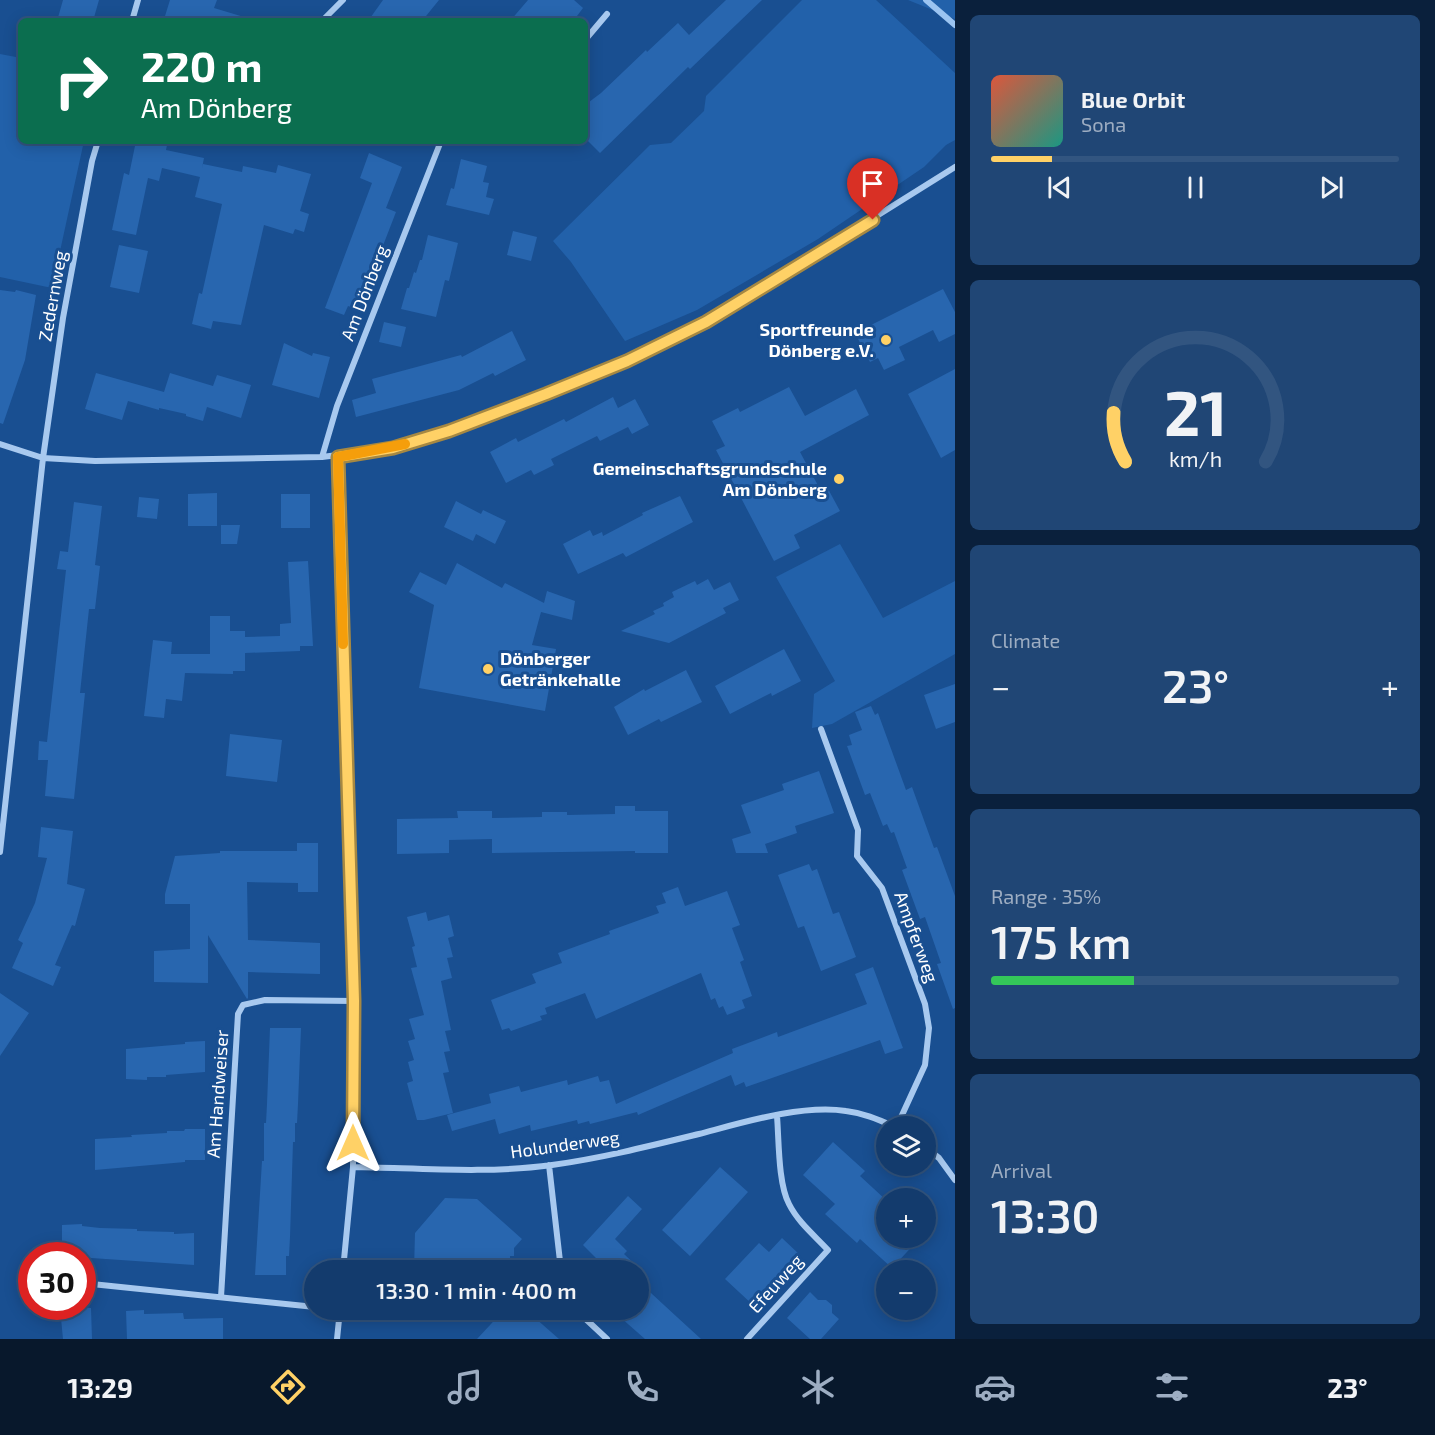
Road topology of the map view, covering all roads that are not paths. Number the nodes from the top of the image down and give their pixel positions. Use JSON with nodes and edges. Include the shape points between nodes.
{"nodes":[{"id":1,"x":138,"y":0,"type":"edge"},
{"id":2,"x":343,"y":0,"type":"edge"},
{"id":3,"x":608,"y":14,"type":"dead end"},
{"id":4,"x":133,"y":18,"type":"edge"},
{"id":5,"x":325,"y":18,"type":"edge"},
{"id":6,"x":588,"y":37,"type":"edge"},
{"id":7,"x":97,"y":144,"type":"edge"},
{"id":8,"x":440,"y":144,"type":"edge"},
{"id":9,"x":955,"y":166,"type":"edge"},
{"id":10,"x":0,"y":444,"type":"edge"},
{"id":11,"x":338,"y":457,"type":"junction"},
{"id":12,"x":44,"y":458,"type":"junction"},
{"id":13,"x":322,"y":458,"type":"junction"},
{"id":14,"x":821,"y":729,"type":"dead end"},
{"id":15,"x":0,"y":852,"type":"edge"},
{"id":16,"x":354,"y":1001,"type":"junction"},
{"id":17,"x":777,"y":1116,"type":"junction"},
{"id":18,"x":900,"y":1116,"type":"edge"},
{"id":19,"x":876,"y":1118,"type":"edge"},
{"id":20,"x":936,"y":1156,"type":"edge"},
{"id":21,"x":549,"y":1165,"type":"junction"},
{"id":22,"x":353,"y":1167,"type":"junction"},
{"id":23,"x":955,"y":1180,"type":"edge"},
{"id":24,"x":344,"y":1260,"type":"edge"},
{"id":25,"x":560,"y":1260,"type":"edge"},
{"id":26,"x":96,"y":1284,"type":"edge"},
{"id":27,"x":222,"y":1297,"type":"junction"},
{"id":28,"x":304,"y":1306,"type":"edge"},
{"id":29,"x":339,"y":1320,"type":"edge"},
{"id":30,"x":587,"y":1320,"type":"edge"},
{"id":31,"x":337,"y":1339,"type":"edge"},
{"id":32,"x":607,"y":1339,"type":"edge"},
{"id":33,"x":747,"y":1339,"type":"edge"}],
"edges":[{"from":1,"to":4,"type":"street"},
{"from":2,"to":5,"type":"street"},
{"from":3,"to":6,"type":"street"},
{"from":7,"to":12,"type":"street","name":"Zedernweg","via":[[63,318]]},
{"from":8,"to":13,"type":"street","name":"Am Dönberg","via":[[337,406]]},
{"from":9,"to":11,"type":"street","via":[[738,303],[627,361],[449,431],[393,448]]},
{"from":10,"to":12,"type":"street"},
{"from":11,"to":13,"type":"street"},
{"from":11,"to":16,"type":"street"},
{"from":12,"to":13,"type":"street"},
{"from":12,"to":15,"type":"street","name":"Zedernweg"},
{"from":14,"to":18,"type":"street","name":"Ampferweg","via":[[858,830],[857,856],[882,888],[925,1004],[929,1028],[925,1065]]},
{"from":16,"to":22,"type":"street"},
{"from":16,"to":27,"type":"street","name":"Am Handweiser","via":[[265,1000],[243,1005],[238,1014]]},
{"from":17,"to":19,"type":"street","name":"Holunderweg","via":[[810,1109],[844,1110]]},
{"from":17,"to":21,"type":"street","name":"Holunderweg","via":[[631,1151]]},
{"from":17,"to":33,"type":"street","name":"Efeuweg","via":[[782,1179],[788,1202],[828,1250]]},
{"from":20,"to":23,"type":"street"},
{"from":21,"to":22,"type":"street","name":"Holunderweg"},
{"from":21,"to":25,"type":"street"},
{"from":22,"to":24,"type":"street"},
{"from":26,"to":27,"type":"street"},
{"from":27,"to":28,"type":"street"},
{"from":29,"to":31,"type":"street"},
{"from":30,"to":32,"type":"street"}]}
